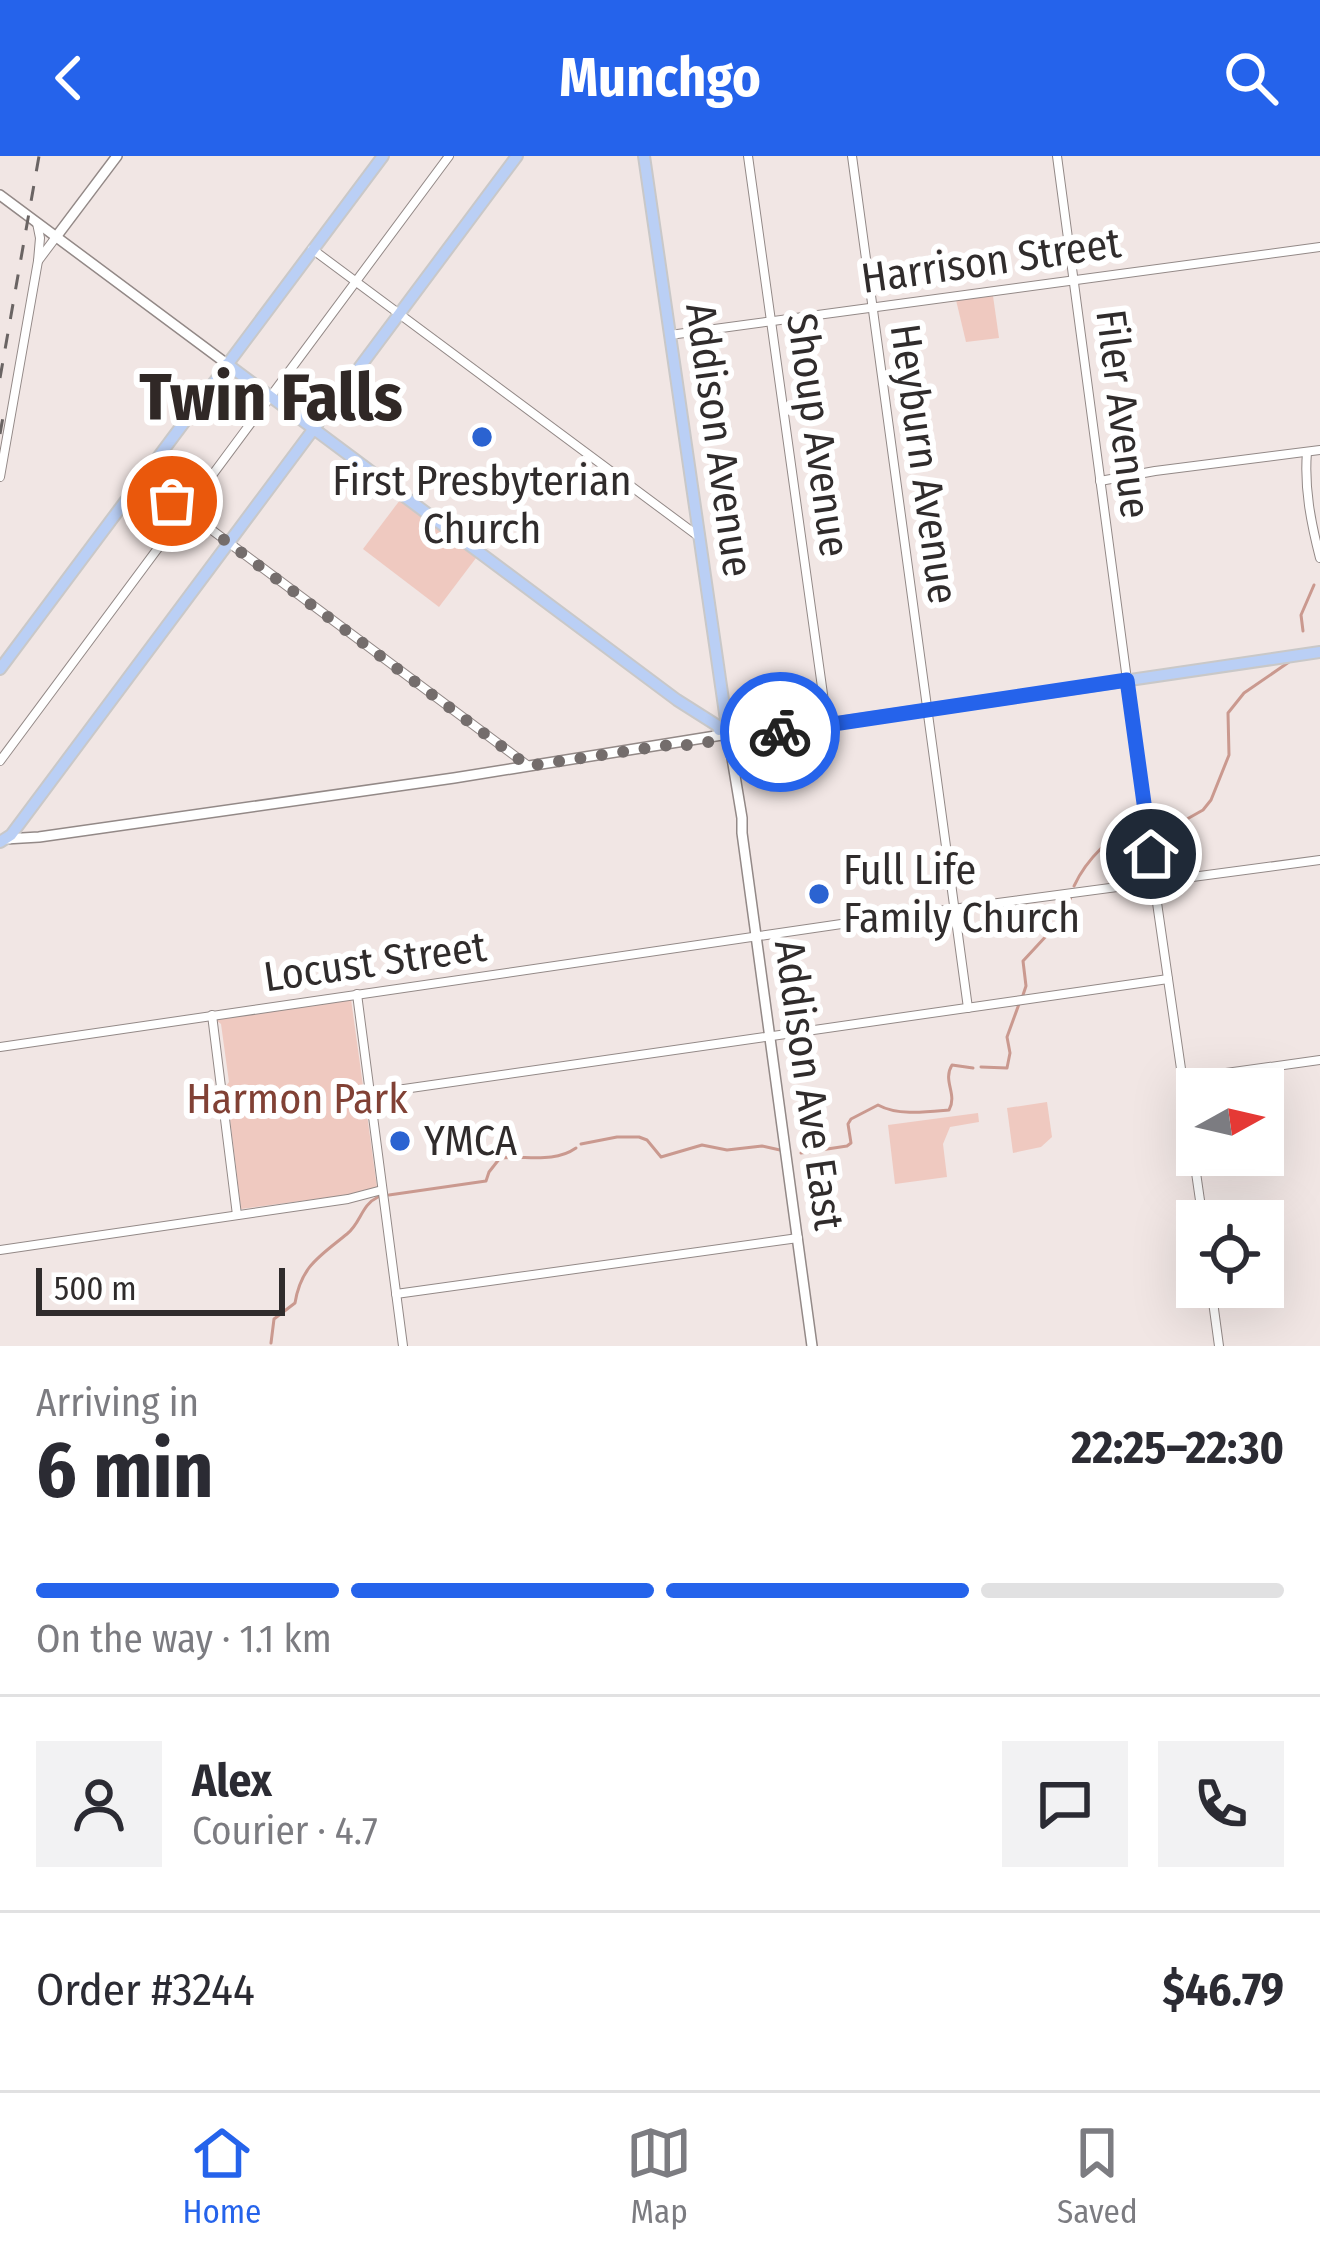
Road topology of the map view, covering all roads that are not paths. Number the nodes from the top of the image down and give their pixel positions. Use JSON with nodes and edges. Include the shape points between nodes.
{"nodes":[{"id":1,"x":117,"y":156,"type":"edge"},
{"id":2,"x":383,"y":156,"type":"edge"},
{"id":3,"x":449,"y":156,"type":"edge"},
{"id":4,"x":517,"y":156,"type":"edge"},
{"id":5,"x":644,"y":156,"type":"edge"},
{"id":6,"x":748,"y":156,"type":"edge"},
{"id":7,"x":852,"y":156,"type":"edge"},
{"id":8,"x":1057,"y":156,"type":"edge"},
{"id":9,"x":0,"y":195,"type":"edge"},
{"id":10,"x":36,"y":222,"type":"junction"},
{"id":11,"x":56,"y":237,"type":"junction"},
{"id":12,"x":1320,"y":247,"type":"edge"},
{"id":13,"x":312,"y":249,"type":"junction"},
{"id":14,"x":38,"y":261,"type":"junction"},
{"id":15,"x":1075,"y":280,"type":"junction"},
{"id":16,"x":356,"y":282,"type":"junction"},
{"id":17,"x":872,"y":308,"type":"junction"},
{"id":18,"x":399,"y":314,"type":"junction"},
{"id":19,"x":772,"y":322,"type":"junction"},
{"id":20,"x":670,"y":335,"type":"junction"},
{"id":21,"x":227,"y":364,"type":"junction"},
{"id":22,"x":271,"y":396,"type":"junction"},
{"id":23,"x":314,"y":429,"type":"junction"},
{"id":24,"x":1320,"y":450,"type":"edge"},
{"id":25,"x":1307,"y":452,"type":"junction"},
{"id":26,"x":0,"y":477,"type":"edge"},
{"id":27,"x":142,"y":478,"type":"junction"},
{"id":28,"x":1100,"y":481,"type":"junction"},
{"id":29,"x":186,"y":510,"type":"junction"},
{"id":30,"x":700,"y":537,"type":"junction"},
{"id":31,"x":230,"y":543,"type":"junction"},
{"id":32,"x":1319,"y":555,"type":"edge"},
{"id":33,"x":1320,"y":652,"type":"edge"},
{"id":34,"x":0,"y":669,"type":"edge"},
{"id":35,"x":1127,"y":680,"type":"junction"},
{"id":36,"x":927,"y":709,"type":"junction"},
{"id":37,"x":827,"y":723,"type":"junction"},
{"id":38,"x":726,"y":736,"type":"junction"},
{"id":39,"x":0,"y":761,"type":"edge"},
{"id":40,"x":528,"y":766,"type":"junction"},
{"id":41,"x":2,"y":841,"type":"edge"},
{"id":42,"x":1320,"y":860,"type":"edge"},
{"id":43,"x":1154,"y":882,"type":"junction"},
{"id":44,"x":955,"y":908,"type":"junction"},
{"id":45,"x":757,"y":938,"type":"junction"},
{"id":46,"x":1168,"y":979,"type":"junction"},
{"id":47,"x":357,"y":994,"type":"junction"},
{"id":48,"x":968,"y":1009,"type":"junction"},
{"id":49,"x":212,"y":1015,"type":"junction"},
{"id":50,"x":770,"y":1038,"type":"junction"},
{"id":51,"x":0,"y":1047,"type":"edge"},
{"id":52,"x":1320,"y":1060,"type":"edge"},
{"id":53,"x":1181,"y":1068,"type":"edge"},
{"id":54,"x":1262,"y":1068,"type":"edge"},
{"id":55,"x":369,"y":1094,"type":"junction"},
{"id":56,"x":382,"y":1190,"type":"junction"},
{"id":57,"x":237,"y":1215,"type":"junction"},
{"id":58,"x":798,"y":1238,"type":"junction"},
{"id":59,"x":0,"y":1250,"type":"edge"},
{"id":60,"x":396,"y":1294,"type":"junction"},
{"id":61,"x":1214,"y":1308,"type":"edge"},
{"id":62,"x":403,"y":1346,"type":"edge"},
{"id":63,"x":812,"y":1346,"type":"edge"},
{"id":64,"x":1219,"y":1346,"type":"edge"}],
"edges":[{"from":1,"to":11,"type":"main road"},
{"from":2,"to":13,"type":"main road"},
{"from":3,"to":16,"type":"street"},
{"from":4,"to":18,"type":"main road"},
{"from":5,"to":20,"type":"main road","name":"Addison Avenue"},
{"from":6,"to":19,"type":"street","name":"Shoup Avenue"},
{"from":7,"to":17,"type":"street","name":"Heyburn Avenue"},
{"from":8,"to":15,"type":"street","name":"Filer Avenue"},
{"from":9,"to":10,"type":"main road"},
{"from":10,"to":11,"type":"main road"},
{"from":10,"to":14,"type":"street"},
{"from":11,"to":14,"type":"street"},
{"from":11,"to":21,"type":"main road"},
{"from":12,"to":15,"type":"street","name":"Harrison Street"},
{"from":13,"to":16,"type":"street"},
{"from":13,"to":21,"type":"main road"},
{"from":14,"to":26,"type":"street"},
{"from":15,"to":17,"type":"street","name":"Harrison Street"},
{"from":15,"to":28,"type":"street","name":"Filer Avenue"},
{"from":16,"to":18,"type":"street"},
{"from":16,"to":22,"type":"street"},
{"from":17,"to":19,"type":"street","name":"Harrison Street"},
{"from":17,"to":36,"type":"street","name":"Heyburn Avenue"},
{"from":18,"to":23,"type":"main road"},
{"from":18,"to":30,"type":"street"},
{"from":19,"to":20,"type":"street","name":"Harrison Street"},
{"from":19,"to":37,"type":"street","name":"Shoup Avenue"},
{"from":20,"to":30,"type":"main road","name":"Addison Avenue"},
{"from":21,"to":22,"type":"main road"},
{"from":21,"to":27,"type":"main road"},
{"from":22,"to":23,"type":"main road"},
{"from":22,"to":29,"type":"street"},
{"from":23,"to":31,"type":"main road"},
{"from":23,"to":38,"type":"main road"},
{"from":24,"to":25,"type":"street"},
{"from":25,"to":28,"type":"street"},
{"from":25,"to":32,"type":"street"},
{"from":27,"to":29,"type":"street"},
{"from":27,"to":34,"type":"main road"},
{"from":28,"to":35,"type":"street","name":"Filer Avenue"},
{"from":29,"to":31,"type":"street"},
{"from":29,"to":39,"type":"street"},
{"from":30,"to":38,"type":"main road","name":"Addison Avenue"},
{"from":31,"to":40,"type":"street"},
{"from":31,"to":41,"type":"main road"},
{"from":33,"to":35,"type":"main road"},
{"from":35,"to":36,"type":"main road"},
{"from":35,"to":43,"type":"street","name":"Filer Avenue"},
{"from":36,"to":37,"type":"main road"},
{"from":36,"to":44,"type":"street","name":"Heyburn Avenue"},
{"from":37,"to":38,"type":"main road"},
{"from":38,"to":40,"type":"main road"},
{"from":38,"to":45,"type":"main road","name":"Addison Ave East"},
{"from":40,"to":41,"type":"main road"},
{"from":42,"to":43,"type":"street","name":"Locust Street"},
{"from":43,"to":44,"type":"street","name":"Locust Street"},
{"from":43,"to":46,"type":"street","name":"Filer Avenue"},
{"from":44,"to":45,"type":"street","name":"Locust Street"},
{"from":44,"to":48,"type":"street","name":"Heyburn Avenue"},
{"from":45,"to":47,"type":"street","name":"Locust Street"},
{"from":45,"to":50,"type":"main road","name":"Addison Ave East"},
{"from":46,"to":48,"type":"street"},
{"from":46,"to":53,"type":"street","name":"Filer Avenue"},
{"from":47,"to":49,"type":"street","name":"Locust Street"},
{"from":47,"to":55,"type":"street"},
{"from":48,"to":50,"type":"street"},
{"from":49,"to":51,"type":"street","name":"Locust Street"},
{"from":49,"to":57,"type":"street"},
{"from":50,"to":55,"type":"street"},
{"from":50,"to":58,"type":"main road","name":"Addison Ave East"},
{"from":52,"to":54,"type":"street"},
{"from":55,"to":56,"type":"street"},
{"from":56,"to":57,"type":"street"},
{"from":56,"to":60,"type":"street"},
{"from":57,"to":59,"type":"street"},
{"from":58,"to":60,"type":"street"},
{"from":58,"to":63,"type":"main road","name":"Addison Ave East"},
{"from":60,"to":62,"type":"street"},
{"from":61,"to":64,"type":"street"}]}
